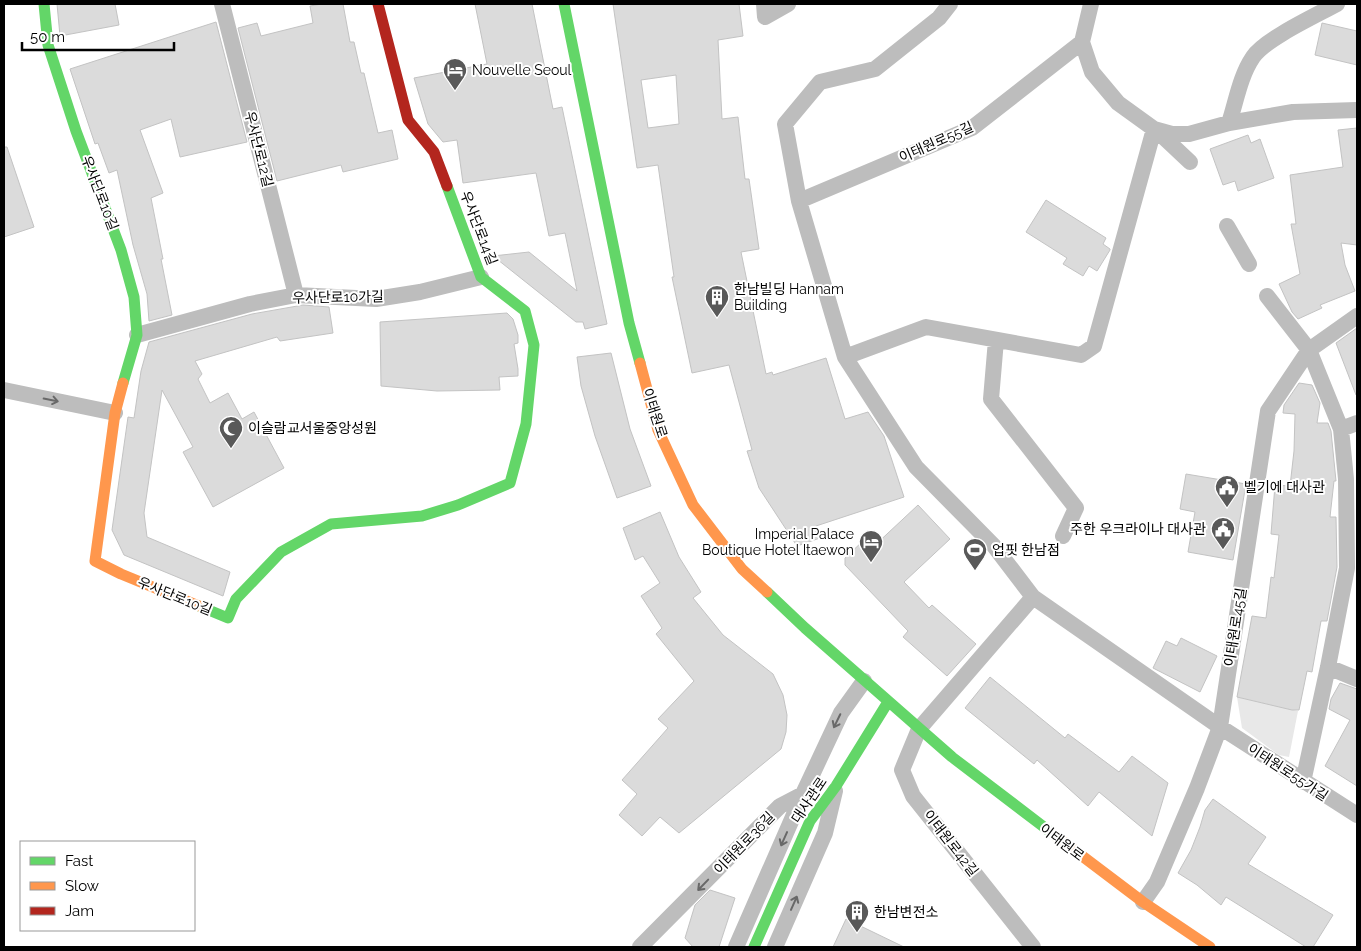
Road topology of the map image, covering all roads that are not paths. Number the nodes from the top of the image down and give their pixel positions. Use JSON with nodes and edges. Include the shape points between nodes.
{"nodes":[{"id":1,"x":44,"y":4,"type":"edge"},
{"id":2,"x":222,"y":4,"type":"edge"},
{"id":3,"x":378,"y":4,"type":"edge"},
{"id":4,"x":564,"y":4,"type":"edge"},
{"id":5,"x":764,"y":4,"type":"edge"},
{"id":6,"x":788,"y":4,"type":"edge"},
{"id":7,"x":950,"y":4,"type":"edge"},
{"id":8,"x":1091,"y":4,"type":"edge"},
{"id":9,"x":1337,"y":4,"type":"edge"},
{"id":10,"x":1082,"y":42,"type":"junction"},
{"id":11,"x":1357,"y":110,"type":"edge"},
{"id":12,"x":1230,"y":123,"type":"junction"},
{"id":13,"x":1154,"y":128,"type":"junction"},
{"id":14,"x":1190,"y":162,"type":"dead end"},
{"id":15,"x":799,"y":201,"type":"junction"},
{"id":16,"x":1227,"y":226,"type":"dead end"},
{"id":17,"x":1249,"y":264,"type":"dead end"},
{"id":18,"x":481,"y":277,"type":"junction"},
{"id":19,"x":296,"y":295,"type":"junction"},
{"id":20,"x":1267,"y":296,"type":"dead end"},
{"id":21,"x":1357,"y":316,"type":"edge"},
{"id":22,"x":137,"y":335,"type":"junction"},
{"id":23,"x":996,"y":340,"type":"junction"},
{"id":24,"x":1309,"y":350,"type":"junction"},
{"id":25,"x":845,"y":357,"type":"junction"},
{"id":26,"x":4,"y":390,"type":"edge"},
{"id":27,"x":115,"y":413,"type":"junction"},
{"id":28,"x":1357,"y":423,"type":"edge"},
{"id":29,"x":1341,"y":429,"type":"junction"},
{"id":30,"x":1351,"y":481,"type":"edge"},
{"id":31,"x":510,"y":483,"type":"joint"},
{"id":32,"x":1063,"y":536,"type":"dead end"},
{"id":33,"x":1352,"y":570,"type":"edge"},
{"id":34,"x":1033,"y":597,"type":"junction"},
{"id":35,"x":1328,"y":667,"type":"junction"},
{"id":36,"x":1357,"y":680,"type":"edge"},
{"id":37,"x":864,"y":681,"type":"junction"},
{"id":38,"x":888,"y":702,"type":"junction"},
{"id":39,"x":1220,"y":727,"type":"junction"},
{"id":40,"x":919,"y":729,"type":"junction"},
{"id":41,"x":1303,"y":782,"type":"junction"},
{"id":42,"x":836,"y":786,"type":"junction"},
{"id":43,"x":803,"y":794,"type":"junction"},
{"id":44,"x":1357,"y":816,"type":"edge"},
{"id":45,"x":1143,"y":902,"type":"junction"},
{"id":46,"x":640,"y":947,"type":"edge"},
{"id":47,"x":736,"y":947,"type":"edge"},
{"id":48,"x":754,"y":947,"type":"edge"},
{"id":49,"x":775,"y":947,"type":"edge"},
{"id":50,"x":1033,"y":947,"type":"edge"},
{"id":51,"x":1210,"y":947,"type":"edge"}],
"edges":[{"from":1,"to":22,"type":"street","name":"우사단로10길","via":[[48,45],[121,250],[134,297]]},
{"from":2,"to":19,"type":"street","name":"우사단로12길"},
{"from":3,"to":18,"type":"street","name":"우사단로14길","via":[[408,120],[434,152]]},
{"from":4,"to":37,"type":"street","name":"이태원로","via":[[629,322],[658,430],[693,505],[742,569]]},
{"from":5,"to":6,"type":"street","via":[[765,17]]},
{"from":7,"to":15,"type":"street","via":[[939,18],[875,69],[820,82],[784,124]]},
{"from":8,"to":10,"type":"street"},
{"from":9,"to":12,"type":"street","via":[[1269,42],[1253,56]]},
{"from":10,"to":13,"type":"street","via":[[1092,72],[1118,103]]},
{"from":10,"to":15,"type":"street","name":"이태원로55길","via":[[972,128]]},
{"from":11,"to":12,"type":"street","via":[[1293,112]]},
{"from":12,"to":13,"type":"street","via":[[1189,134],[1172,134]]},
{"from":13,"to":14,"type":"street"},
{"from":13,"to":23,"type":"street","via":[[1094,346],[1081,355]]},
{"from":15,"to":25,"type":"street"},
{"from":16,"to":17,"type":"street"},
{"from":18,"to":19,"type":"street","name":"우사단로10가길","via":[[376,299]]},
{"from":18,"to":31,"type":"street","name":"우사단로14길","via":[[525,312],[534,345],[526,424]]},
{"from":19,"to":22,"type":"street","name":"우사단로10가길"},
{"from":20,"to":24,"type":"street"},
{"from":21,"to":24,"type":"street","name":"이태원로45길"},
{"from":22,"to":27,"type":"street","name":"우사단로10길"},
{"from":23,"to":25,"type":"street","via":[[926,327]]},
{"from":23,"to":32,"type":"street","via":[[991,399],[1076,508]]},
{"from":24,"to":29,"type":"street"},
{"from":24,"to":39,"type":"street","name":"이태원로45길","via":[[1268,411]]},
{"from":25,"to":34,"type":"street","via":[[916,467],[994,546]]},
{"from":26,"to":27,"type":"street","one_way":true},
{"from":27,"to":31,"type":"street","name":"우사단로10길","via":[[95,561],[228,618],[236,599],[282,552],[331,524],[422,516]]},
{"from":28,"to":29,"type":"street"},
{"from":29,"to":30,"type":"street"},
{"from":30,"to":33,"type":"street"},
{"from":33,"to":35,"type":"street"},
{"from":34,"to":39,"type":"street"},
{"from":34,"to":40,"type":"street"},
{"from":35,"to":36,"type":"street"},
{"from":35,"to":41,"type":"street"},
{"from":37,"to":38,"type":"street","name":"이태원로"},
{"from":37,"to":43,"type":"street","one_way":true,"via":[[841,713]]},
{"from":38,"to":40,"type":"street","name":"이태원로"},
{"from":38,"to":42,"type":"street","name":"대사관로"},
{"from":39,"to":41,"type":"street","name":"이태원로55가길"},
{"from":39,"to":45,"type":"street","name":"이태원로45길","via":[[1157,882]]},
{"from":40,"to":45,"type":"street","name":"이태원로"},
{"from":40,"to":50,"type":"street","name":"이태원로42길","via":[[902,770],[913,796]]},
{"from":41,"to":44,"type":"street","name":"이태원로55가길"},
{"from":42,"to":48,"type":"street","name":"대사관로","via":[[810,821]]},
{"from":49,"to":42,"type":"street","one_way":true,"via":[[825,833]]},
{"from":43,"to":46,"type":"street","name":"이태원로36길","one_way":true,"via":[[780,806]]},
{"from":43,"to":47,"type":"street","one_way":true},
{"from":45,"to":51,"type":"street","name":"이태원로"}]}
